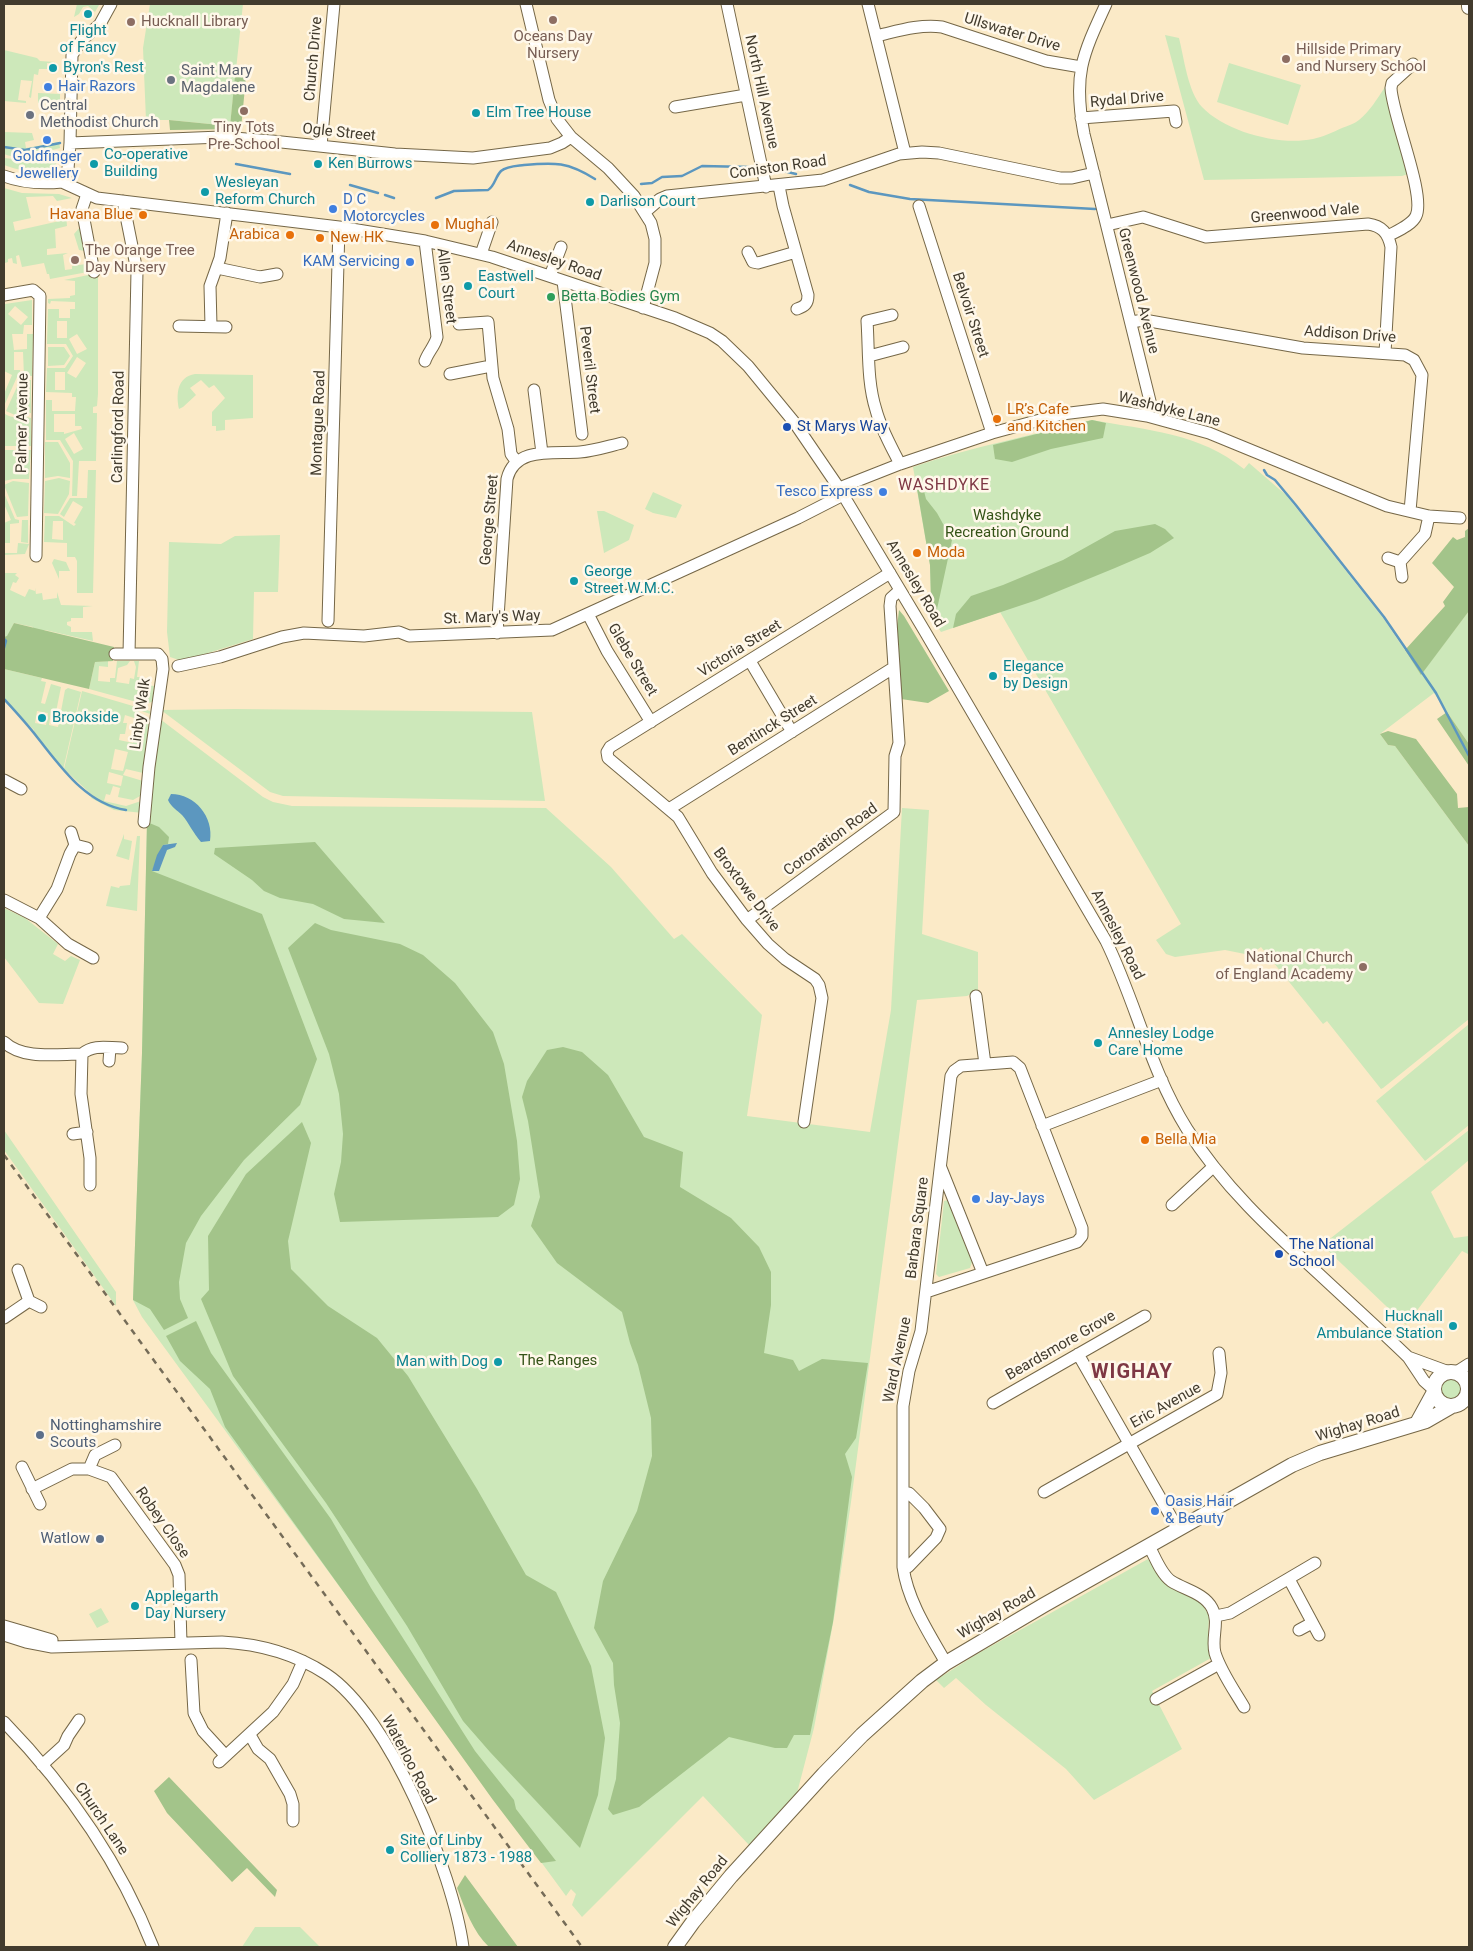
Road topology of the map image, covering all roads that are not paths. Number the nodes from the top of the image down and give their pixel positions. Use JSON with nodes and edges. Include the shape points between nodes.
{"nodes":[{"id":1,"x":111,"y":4,"type":"edge"},
{"id":2,"x":334,"y":4,"type":"edge"},
{"id":3,"x":526,"y":4,"type":"edge"},
{"id":4,"x":727,"y":4,"type":"edge"},
{"id":5,"x":868,"y":4,"type":"edge"},
{"id":6,"x":1106,"y":4,"type":"edge"},
{"id":7,"x":876,"y":36,"type":"junction"},
{"id":8,"x":1413,"y":64,"type":"dead end"},
{"id":9,"x":1081,"y":67,"type":"junction"},
{"id":10,"x":746,"y":94,"type":"junction"},
{"id":11,"x":1172,"y":99,"type":"dead end"},
{"id":12,"x":675,"y":107,"type":"dead end"},
{"id":13,"x":1081,"y":118,"type":"junction"},
{"id":14,"x":571,"y":137,"type":"junction"},
{"id":15,"x":70,"y":143,"type":"junction"},
{"id":16,"x":322,"y":146,"type":"junction"},
{"id":17,"x":905,"y":153,"type":"junction"},
{"id":18,"x":1094,"y":173,"type":"junction"},
{"id":19,"x":4,"y":176,"type":"edge"},
{"id":20,"x":62,"y":182,"type":"junction"},
{"id":21,"x":779,"y":186,"type":"junction"},
{"id":22,"x":766,"y":187,"type":"junction"},
{"id":23,"x":87,"y":194,"type":"junction"},
{"id":24,"x":123,"y":201,"type":"junction"},
{"id":25,"x":919,"y":206,"type":"dead end"},
{"id":26,"x":645,"y":212,"type":"junction"},
{"id":27,"x":227,"y":213,"type":"junction"},
{"id":28,"x":492,"y":222,"type":"dead end"},
{"id":29,"x":1107,"y":225,"type":"junction"},
{"id":30,"x":339,"y":227,"type":"junction"},
{"id":31,"x":1393,"y":234,"type":"junction"},
{"id":32,"x":425,"y":241,"type":"junction"},
{"id":33,"x":561,"y":247,"type":"dead end"},
{"id":34,"x":748,"y":252,"type":"dead end"},
{"id":35,"x":796,"y":252,"type":"junction"},
{"id":36,"x":481,"y":254,"type":"junction"},
{"id":37,"x":217,"y":268,"type":"junction"},
{"id":38,"x":94,"y":272,"type":"dead end"},
{"id":39,"x":550,"y":276,"type":"junction"},
{"id":40,"x":270,"y":279,"type":"dead end"},
{"id":41,"x":563,"y":281,"type":"junction"},
{"id":42,"x":4,"y":295,"type":"edge"},
{"id":43,"x":643,"y":308,"type":"junction"},
{"id":44,"x":797,"y":309,"type":"dead end"},
{"id":45,"x":892,"y":315,"type":"dead end"},
{"id":46,"x":1131,"y":322,"type":"junction"},
{"id":47,"x":459,"y":324,"type":"dead end"},
{"id":48,"x":179,"y":326,"type":"dead end"},
{"id":49,"x":211,"y":326,"type":"junction"},
{"id":50,"x":226,"y":327,"type":"dead end"},
{"id":51,"x":903,"y":347,"type":"dead end"},
{"id":52,"x":1385,"y":353,"type":"junction"},
{"id":53,"x":869,"y":356,"type":"junction"},
{"id":54,"x":425,"y":361,"type":"dead end"},
{"id":55,"x":491,"y":366,"type":"junction"},
{"id":56,"x":450,"y":374,"type":"dead end"},
{"id":57,"x":534,"y":390,"type":"dead end"},
{"id":58,"x":1147,"y":416,"type":"junction"},
{"id":59,"x":992,"y":433,"type":"junction"},
{"id":60,"x":582,"y":434,"type":"dead end"},
{"id":61,"x":622,"y":442,"type":"dead end"},
{"id":62,"x":542,"y":453,"type":"junction"},
{"id":63,"x":516,"y":461,"type":"junction"},
{"id":64,"x":900,"y":464,"type":"junction"},
{"id":65,"x":841,"y":492,"type":"junction"},
{"id":66,"x":1410,"y":512,"type":"junction"},
{"id":67,"x":1429,"y":516,"type":"junction"},
{"id":68,"x":1460,"y":518,"type":"dead end"},
{"id":69,"x":36,"y":556,"type":"dead end"},
{"id":70,"x":1388,"y":558,"type":"dead end"},
{"id":71,"x":1400,"y":562,"type":"junction"},
{"id":72,"x":890,"y":573,"type":"junction"},
{"id":73,"x":1402,"y":577,"type":"dead end"},
{"id":74,"x":900,"y":590,"type":"junction"},
{"id":75,"x":588,"y":614,"type":"junction"},
{"id":76,"x":328,"y":621,"type":"dead end"},
{"id":77,"x":497,"y":633,"type":"junction"},
{"id":78,"x":115,"y":654,"type":"dead end"},
{"id":79,"x":129,"y":654,"type":"junction"},
{"id":80,"x":750,"y":660,"type":"junction"},
{"id":81,"x":171,"y":668,"type":"junction"},
{"id":82,"x":894,"y":668,"type":"junction"},
{"id":83,"x":651,"y":722,"type":"junction"},
{"id":84,"x":792,"y":732,"type":"junction"},
{"id":85,"x":607,"y":752,"type":"joint"},
{"id":86,"x":4,"y":783,"type":"edge"},
{"id":87,"x":21,"y":789,"type":"dead end"},
{"id":88,"x":669,"y":809,"type":"junction"},
{"id":89,"x":144,"y":822,"type":"dead end"},
{"id":90,"x":70,"y":832,"type":"dead end"},
{"id":91,"x":75,"y":845,"type":"junction"},
{"id":92,"x":87,"y":848,"type":"dead end"},
{"id":93,"x":4,"y":900,"type":"edge"},
{"id":94,"x":39,"y":918,"type":"junction"},
{"id":95,"x":747,"y":920,"type":"junction"},
{"id":96,"x":93,"y":958,"type":"dead end"},
{"id":97,"x":976,"y":996,"type":"dead end"},
{"id":98,"x":4,"y":1042,"type":"edge"},
{"id":99,"x":82,"y":1054,"type":"junction"},
{"id":100,"x":109,"y":1061,"type":"dead end"},
{"id":101,"x":985,"y":1064,"type":"junction"},
{"id":102,"x":1162,"y":1080,"type":"junction"},
{"id":103,"x":804,"y":1122,"type":"dead end"},
{"id":104,"x":1042,"y":1126,"type":"junction"},
{"id":105,"x":86,"y":1132,"type":"junction"},
{"id":106,"x":72,"y":1134,"type":"dead end"},
{"id":107,"x":940,"y":1167,"type":"junction"},
{"id":108,"x":1213,"y":1167,"type":"junction"},
{"id":109,"x":90,"y":1185,"type":"dead end"},
{"id":110,"x":1172,"y":1205,"type":"dead end"},
{"id":111,"x":18,"y":1270,"type":"dead end"},
{"id":112,"x":983,"y":1273,"type":"junction"},
{"id":113,"x":926,"y":1292,"type":"junction"},
{"id":114,"x":29,"y":1301,"type":"junction"},
{"id":115,"x":41,"y":1307,"type":"dead end"},
{"id":116,"x":1145,"y":1316,"type":"dead end"},
{"id":117,"x":4,"y":1318,"type":"edge"},
{"id":118,"x":1219,"y":1353,"type":"dead end"},
{"id":119,"x":1078,"y":1354,"type":"junction"},
{"id":120,"x":1408,"y":1357,"type":"junction"},
{"id":121,"x":1469,"y":1364,"type":"edge"},
{"id":122,"x":1452,"y":1373,"type":"junction"},
{"id":123,"x":1468,"y":1386,"type":"edge"},
{"id":124,"x":1434,"y":1391,"type":"junction"},
{"id":125,"x":993,"y":1403,"type":"dead end"},
{"id":126,"x":1460,"y":1407,"type":"edge"},
{"id":127,"x":1417,"y":1423,"type":"junction"},
{"id":128,"x":1129,"y":1444,"type":"junction"},
{"id":129,"x":115,"y":1445,"type":"dead end"},
{"id":130,"x":22,"y":1467,"type":"dead end"},
{"id":131,"x":89,"y":1469,"type":"junction"},
{"id":132,"x":32,"y":1489,"type":"junction"},
{"id":133,"x":1044,"y":1492,"type":"dead end"},
{"id":134,"x":903,"y":1493,"type":"junction"},
{"id":135,"x":40,"y":1504,"type":"dead end"},
{"id":136,"x":1178,"y":1530,"type":"junction"},
{"id":137,"x":1149,"y":1546,"type":"junction"},
{"id":138,"x":1315,"y":1563,"type":"dead end"},
{"id":139,"x":903,"y":1567,"type":"junction"},
{"id":140,"x":1289,"y":1579,"type":"junction"},
{"id":141,"x":1216,"y":1616,"type":"junction"},
{"id":142,"x":1312,"y":1622,"type":"junction"},
{"id":143,"x":4,"y":1626,"type":"edge"},
{"id":144,"x":1299,"y":1630,"type":"dead end"},
{"id":145,"x":4,"y":1635,"type":"edge"},
{"id":146,"x":1319,"y":1635,"type":"dead end"},
{"id":147,"x":181,"y":1643,"type":"junction"},
{"id":148,"x":76,"y":1646,"type":"junction"},
{"id":149,"x":191,"y":1660,"type":"dead end"},
{"id":150,"x":303,"y":1661,"type":"junction"},
{"id":151,"x":946,"y":1663,"type":"junction"},
{"id":152,"x":1219,"y":1664,"type":"junction"},
{"id":153,"x":1156,"y":1699,"type":"dead end"},
{"id":154,"x":1244,"y":1707,"type":"dead end"},
{"id":155,"x":78,"y":1720,"type":"dead end"},
{"id":156,"x":4,"y":1722,"type":"edge"},
{"id":157,"x":250,"y":1735,"type":"junction"},
{"id":158,"x":42,"y":1765,"type":"junction"},
{"id":159,"x":293,"y":1821,"type":"dead end"},
{"id":160,"x":153,"y":1947,"type":"edge"},
{"id":161,"x":463,"y":1947,"type":"edge"},
{"id":162,"x":675,"y":1947,"type":"edge"}],
"edges":[{"from":1,"to":15,"type":"street","via":[[100,24],[81,41],[72,55]]},
{"from":2,"to":16,"type":"street","name":"Church Drive"},
{"from":3,"to":14,"type":"street","via":[[549,100]]},
{"from":4,"to":10,"type":"street","name":"North Hill Avenue"},
{"from":5,"to":7,"type":"street"},
{"from":6,"to":9,"type":"street","name":"Greenwood Avenue"},
{"from":7,"to":9,"type":"street","name":"Ullswater Drive","via":[[917,26],[942,27],[1046,61]]},
{"from":7,"to":17,"type":"street"},
{"from":8,"to":31,"type":"street","via":[[1392,83],[1391,92],[1418,210],[1412,222]]},
{"from":9,"to":13,"type":"street","name":"Greenwood Avenue","via":[[1078,86]]},
{"from":10,"to":12,"type":"street"},
{"from":10,"to":22,"type":"street","name":"North Hill Avenue"},
{"from":11,"to":13,"type":"street","name":"Rydal Drive","via":[[1175,116]]},
{"from":13,"to":18,"type":"street","name":"Greenwood Avenue"},
{"from":14,"to":16,"type":"street","name":"Ogle Street","via":[[550,148],[478,158]]},
{"from":14,"to":26,"type":"street","via":[[608,168]]},
{"from":15,"to":16,"type":"street","name":"Ogle Street","via":[[221,137]]},
{"from":15,"to":20,"type":"street","via":[[68,169]]},
{"from":17,"to":18,"type":"street","name":"Coniston Road","via":[[939,153],[1060,178]]},
{"from":17,"to":21,"type":"street","name":"Coniston Road","via":[[823,180]]},
{"from":18,"to":29,"type":"street","name":"Greenwood Avenue"},
{"from":19,"to":20,"type":"street","via":[[34,183]]},
{"from":20,"to":23,"type":"street","name":"Annesley Road"},
{"from":21,"to":22,"type":"street","name":"Coniston Road"},
{"from":21,"to":35,"type":"street"},
{"from":22,"to":26,"type":"street","name":"Coniston Road","via":[[667,196]]},
{"from":23,"to":24,"type":"street","name":"Annesley Road"},
{"from":23,"to":38,"type":"street","via":[[82,209]]},
{"from":24,"to":27,"type":"street","name":"Annesley Road"},
{"from":24,"to":79,"type":"street","name":"Carlingford Road","via":[[137,271]]},
{"from":25,"to":59,"type":"street","name":"Belvoir Street"},
{"from":26,"to":43,"type":"street","via":[[653,228],[655,250],[653,274]]},
{"from":27,"to":30,"type":"street","name":"Annesley Road"},
{"from":27,"to":37,"type":"street"},
{"from":28,"to":36,"type":"street"},
{"from":29,"to":31,"type":"street","name":"Greenwood Vale","via":[[1143,217],[1206,237],[1368,224]]},
{"from":29,"to":46,"type":"street","name":"Greenwood Avenue"},
{"from":30,"to":32,"type":"street","name":"Annesley Road"},
{"from":30,"to":76,"type":"street","name":"Montague Road"},
{"from":31,"to":52,"type":"street"},
{"from":32,"to":36,"type":"street","name":"Annesley Road"},
{"from":32,"to":54,"type":"street","name":"Allen Street","via":[[437,336]]},
{"from":33,"to":39,"type":"street"},
{"from":34,"to":35,"type":"street","via":[[753,262],[758,263]]},
{"from":35,"to":44,"type":"street","via":[[808,295],[805,306]]},
{"from":36,"to":39,"type":"street","name":"Annesley Road"},
{"from":37,"to":40,"type":"street"},
{"from":37,"to":49,"type":"street","via":[[210,286]]},
{"from":39,"to":41,"type":"street","name":"Annesley Road"},
{"from":41,"to":43,"type":"street","name":"Annesley Road"},
{"from":41,"to":60,"type":"street","name":"Peveril Street"},
{"from":42,"to":69,"type":"street","name":"Palmer Avenue","via":[[30,290],[39,293],[40,298]]},
{"from":43,"to":65,"type":"street","name":"Annesley Road","via":[[694,326],[733,350],[794,422]]},
{"from":45,"to":53,"type":"street","via":[[867,321]]},
{"from":46,"to":52,"type":"street","name":"Addison Drive","via":[[1144,320],[1304,348]]},
{"from":46,"to":58,"type":"street","name":"Greenwood Avenue","via":[[1150,401]]},
{"from":47,"to":55,"type":"street","via":[[488,322]]},
{"from":48,"to":49,"type":"street"},
{"from":49,"to":50,"type":"street"},
{"from":51,"to":53,"type":"street"},
{"from":52,"to":66,"type":"street","name":"Addison Drive","via":[[1405,355],[1414,360],[1422,375]]},
{"from":53,"to":64,"type":"street","via":[[875,409]]},
{"from":55,"to":56,"type":"street"},
{"from":55,"to":63,"type":"street","via":[[508,429],[511,454]]},
{"from":57,"to":62,"type":"street"},
{"from":58,"to":59,"type":"street","name":"Washdyke Lane","via":[[1103,409],[1082,410]]},
{"from":58,"to":66,"type":"street","name":"Washdyke Lane","via":[[1209,433],[1378,503]]},
{"from":59,"to":64,"type":"street","name":"Washdyke Lane"},
{"from":61,"to":62,"type":"street","name":"George Street","via":[[588,451]]},
{"from":62,"to":63,"type":"street","name":"George Street"},
{"from":63,"to":77,"type":"street","name":"George Street","via":[[509,469],[507,479]]},
{"from":64,"to":65,"type":"street","name":"Washdyke Lane"},
{"from":65,"to":72,"type":"street","name":"Annesley Road"},
{"from":65,"to":75,"type":"street","name":"St. Mary's Way","via":[[798,518]]},
{"from":66,"to":67,"type":"street","name":"Washdyke Lane"},
{"from":67,"to":68,"type":"street","name":"Washdyke Lane"},
{"from":67,"to":71,"type":"street","via":[[1425,534]]},
{"from":70,"to":71,"type":"street"},
{"from":71,"to":73,"type":"street"},
{"from":72,"to":74,"type":"street","name":"Annesley Road"},
{"from":72,"to":80,"type":"street","name":"Victoria Street"},
{"from":74,"to":82,"type":"street","name":"Coronation Road","via":[[891,598],[890,606]]},
{"from":74,"to":102,"type":"street","name":"Annesley Road","via":[[1106,941],[1121,971]]},
{"from":75,"to":77,"type":"street","name":"St. Mary's Way","via":[[552,630]]},
{"from":75,"to":83,"type":"street","name":"Glebe Street"},
{"from":77,"to":81,"type":"street","name":"St. Mary's Way","via":[[407,636],[400,632],[364,636],[304,633]]},
{"from":78,"to":79,"type":"street","name":"Linby Walk"},
{"from":79,"to":81,"type":"street","name":"Linby Walk","via":[[158,654]]},
{"from":80,"to":83,"type":"street","name":"Victoria Street"},
{"from":80,"to":84,"type":"street"},
{"from":81,"to":89,"type":"street","name":"Linby Walk","via":[[149,768]]},
{"from":82,"to":84,"type":"street","name":"Bentinck Street"},
{"from":82,"to":95,"type":"street","name":"Coronation Road","via":[[899,743],[894,812]]},
{"from":83,"to":85,"type":"street","name":"Victoria Street"},
{"from":84,"to":88,"type":"street","name":"Bentinck Street"},
{"from":85,"to":88,"type":"street","name":"Broxtowe Drive","via":[[608,758]]},
{"from":86,"to":87,"type":"street"},
{"from":88,"to":95,"type":"street","name":"Broxtowe Drive","via":[[678,816],[712,873]]},
{"from":90,"to":91,"type":"street"},
{"from":91,"to":92,"type":"street"},
{"from":91,"to":94,"type":"street","via":[[57,889]]},
{"from":93,"to":94,"type":"street"},
{"from":94,"to":96,"type":"street","via":[[68,944]]},
{"from":95,"to":103,"type":"street","name":"Broxtowe Drive","via":[[784,958],[815,979],[822,990]]},
{"from":97,"to":101,"type":"street"},
{"from":98,"to":99,"type":"street","via":[[24,1054]]},
{"from":99,"to":100,"type":"street","via":[[94,1047],[116,1048]]},
{"from":99,"to":105,"type":"street","via":[[81,1094]]},
{"from":101,"to":104,"type":"street","name":"Barbara Square","via":[[1009,1062],[1018,1066]]},
{"from":101,"to":107,"type":"street","name":"Barbara Square","via":[[960,1066],[951,1076]]},
{"from":102,"to":104,"type":"street"},
{"from":102,"to":108,"type":"street","name":"Annesley Road","via":[[1187,1128]]},
{"from":104,"to":112,"type":"street","name":"Barbara Square","via":[[1082,1228],[1082,1236],[1077,1242]]},
{"from":105,"to":106,"type":"street"},
{"from":105,"to":109,"type":"street"},
{"from":107,"to":112,"type":"street","name":"Barbara Square"},
{"from":107,"to":113,"type":"street","name":"Barbara Square"},
{"from":108,"to":110,"type":"street"},
{"from":108,"to":120,"type":"street","name":"Annesley Road","via":[[1272,1230]]},
{"from":111,"to":114,"type":"street"},
{"from":112,"to":113,"type":"street","name":"Barbara Square"},
{"from":113,"to":134,"type":"street","name":"Ward Avenue","via":[[921,1331],[903,1406]]},
{"from":114,"to":115,"type":"street"},
{"from":114,"to":117,"type":"street"},
{"from":116,"to":119,"type":"street","name":"Beardsmore Grove"},
{"from":118,"to":128,"type":"street","name":"Eric Avenue","via":[[1221,1374],[1217,1394]]},
{"from":119,"to":125,"type":"street","name":"Beardsmore Grove"},
{"from":119,"to":128,"type":"street"},
{"from":120,"to":122,"type":"street","name":"Annesley Road"},
{"from":120,"to":124,"type":"street","name":"Annesley Road"},
{"from":121,"to":122,"type":"street"},
{"from":122,"to":123,"type":"main road","via":[[1461,1375]]},
{"from":122,"to":124,"type":"main road","via":[[1438,1378]]},
{"from":123,"to":126,"type":"main road"},
{"from":124,"to":126,"type":"main road","via":[[1441,1403]]},
{"from":124,"to":127,"type":"main road","name":"Wighay Road"},
{"from":126,"to":127,"type":"main road","name":"Wighay Road"},
{"from":127,"to":136,"type":"main road","name":"Wighay Road","via":[[1292,1465]]},
{"from":128,"to":133,"type":"street","name":"Eric Avenue"},
{"from":128,"to":136,"type":"street"},
{"from":129,"to":131,"type":"street","via":[[96,1455]]},
{"from":130,"to":132,"type":"street"},
{"from":131,"to":132,"type":"street","via":[[72,1469]]},
{"from":131,"to":147,"type":"street","name":"Robey Close","via":[[111,1477],[176,1565]]},
{"from":132,"to":135,"type":"street"},
{"from":134,"to":139,"type":"street","name":"Ward Avenue"},
{"from":134,"to":139,"type":"street","via":[[909,1493],[940,1529],[936,1538],[908,1567]]},
{"from":136,"to":137,"type":"main road","name":"Wighay Road"},
{"from":137,"to":141,"type":"street","via":[[1166,1576],[1205,1599]]},
{"from":137,"to":151,"type":"main road","name":"Wighay Road"},
{"from":138,"to":140,"type":"street"},
{"from":139,"to":151,"type":"street","name":"Ward Avenue","via":[[909,1596]]},
{"from":140,"to":141,"type":"street","via":[[1230,1613]]},
{"from":140,"to":142,"type":"street"},
{"from":141,"to":152,"type":"street","via":[[1213,1641]]},
{"from":142,"to":144,"type":"street"},
{"from":142,"to":146,"type":"street"},
{"from":143,"to":148,"type":"street","name":"Waterloo Road"},
{"from":145,"to":148,"type":"street","name":"Waterloo Road","via":[[52,1647]]},
{"from":147,"to":148,"type":"street","name":"Waterloo Road"},
{"from":147,"to":150,"type":"street","name":"Waterloo Road","via":[[246,1644],[269,1648]]},
{"from":149,"to":157,"type":"street","via":[[194,1713],[222,1758]]},
{"from":150,"to":157,"type":"street","via":[[293,1684],[273,1712]]},
{"from":150,"to":161,"type":"street","name":"Waterloo Road","via":[[327,1674],[359,1705],[402,1774],[442,1865]]},
{"from":151,"to":162,"type":"main road","name":"Wighay Road","via":[[904,1695],[824,1774],[730,1876]]},
{"from":152,"to":153,"type":"street"},
{"from":152,"to":154,"type":"street"},
{"from":155,"to":158,"type":"street","via":[[63,1733],[64,1745]]},
{"from":156,"to":158,"type":"street","name":"Church Lane"},
{"from":157,"to":159,"type":"street","via":[[270,1760],[290,1794]]},
{"from":158,"to":160,"type":"street","name":"Church Lane","via":[[70,1798],[114,1864]]}]}
